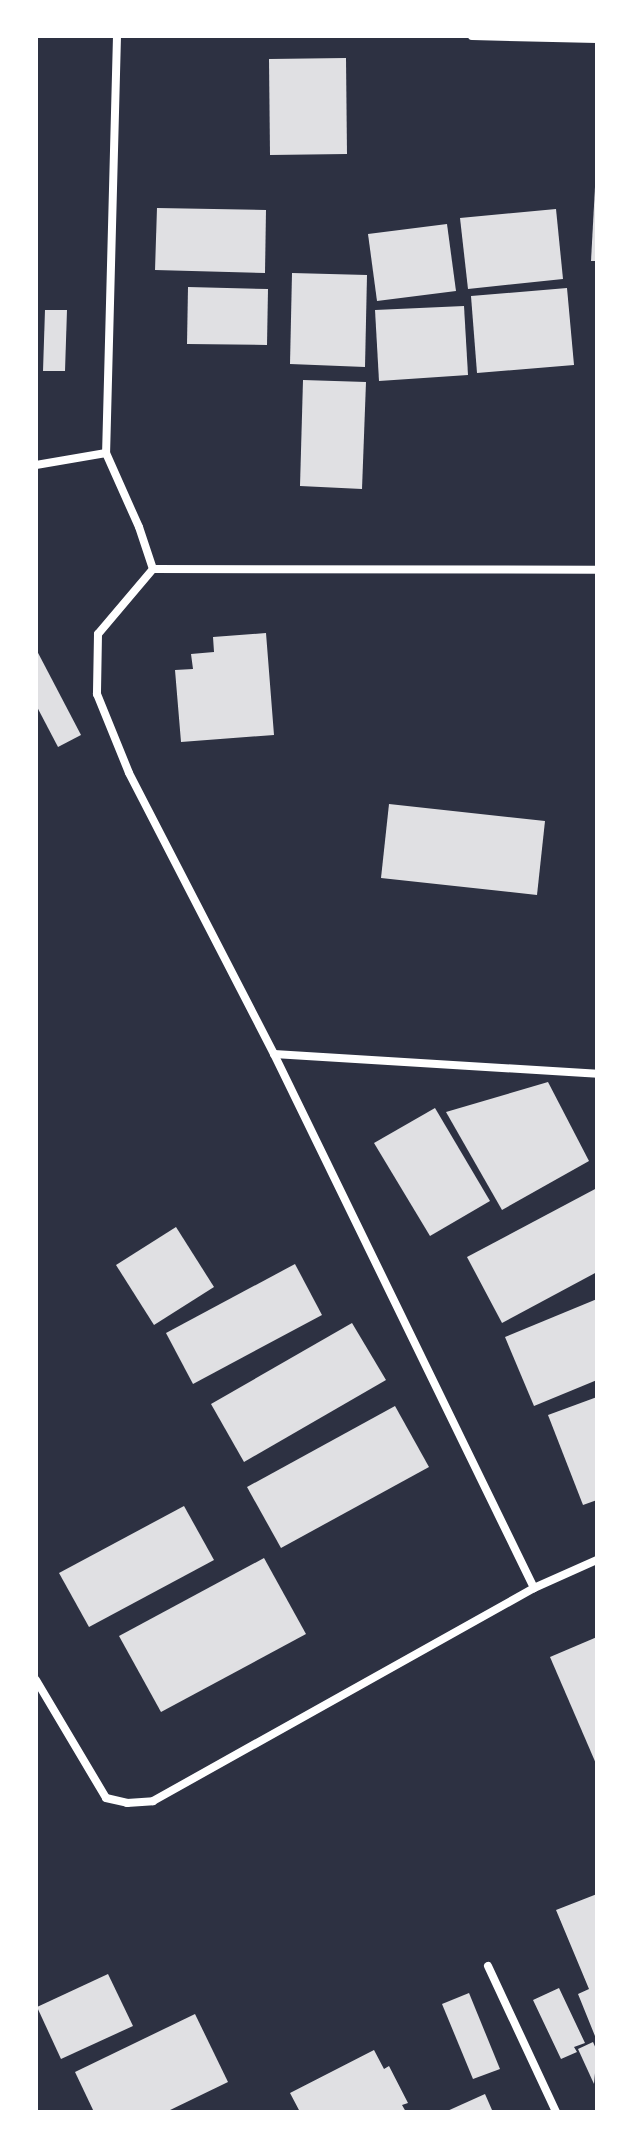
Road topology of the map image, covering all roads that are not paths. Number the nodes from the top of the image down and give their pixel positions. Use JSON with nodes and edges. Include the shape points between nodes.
{"nodes":[{"id":1,"x":117,"y":36,"type":"edge"},
{"id":2,"x":472,"y":36,"type":"edge"},
{"id":3,"x":597,"y":39,"type":"edge"},
{"id":4,"x":106,"y":453,"type":"junction"},
{"id":5,"x":36,"y":465,"type":"edge"},
{"id":6,"x":153,"y":569,"type":"junction"},
{"id":7,"x":597,"y":570,"type":"edge"},
{"id":8,"x":274,"y":1054,"type":"junction"},
{"id":9,"x":597,"y":1074,"type":"edge"},
{"id":10,"x":597,"y":1560,"type":"edge"},
{"id":11,"x":534,"y":1588,"type":"junction"},
{"id":12,"x":36,"y":1680,"type":"edge"},
{"id":13,"x":488,"y":1966,"type":"dead end"},
{"id":14,"x":556,"y":2112,"type":"edge"}],
"edges":[{"from":1,"to":4,"type":"street"},
{"from":2,"to":3,"type":"street"},
{"from":4,"to":5,"type":"street"},
{"from":4,"to":6,"type":"street"},
{"from":6,"to":7,"type":"street"},
{"from":6,"to":8,"type":"street","via":[[98,634],[97,694],[129,773]]},
{"from":8,"to":9,"type":"street"},
{"from":8,"to":11,"type":"street"},
{"from":10,"to":11,"type":"street"},
{"from":11,"to":12,"type":"street","via":[[153,1801],[106,1798]]},
{"from":13,"to":14,"type":"street"}]}
